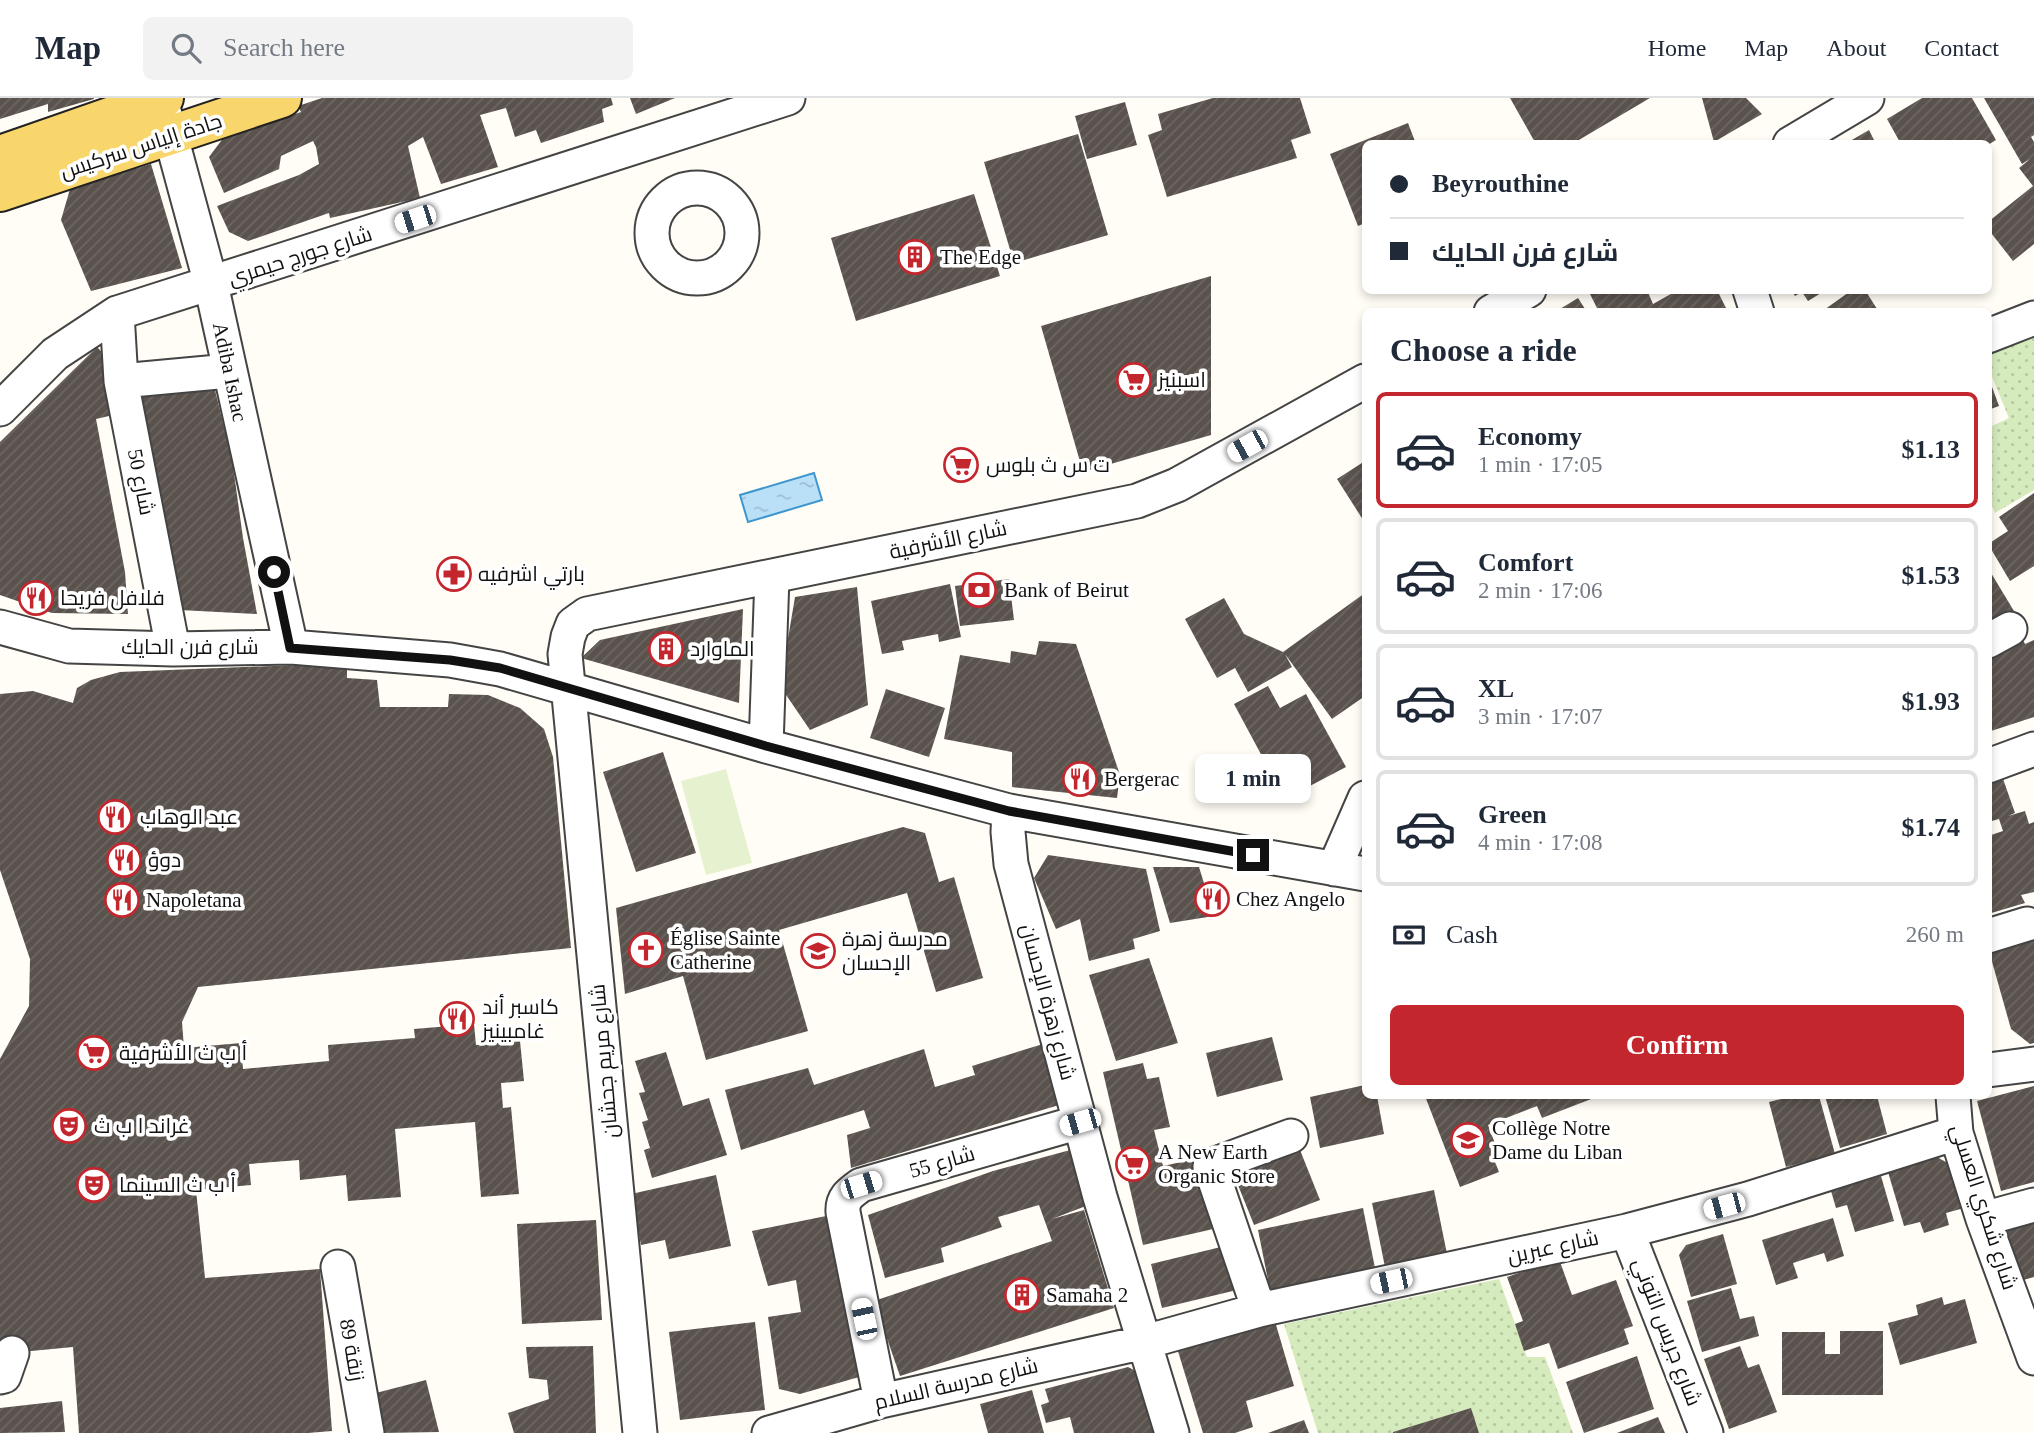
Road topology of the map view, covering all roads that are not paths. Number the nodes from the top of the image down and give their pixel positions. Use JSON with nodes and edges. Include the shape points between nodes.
{"nodes":[{"id":1,"x":162,"y":98,"type":"edge"},
{"id":2,"x":282,"y":98,"type":"edge"},
{"id":3,"x":788,"y":98,"type":"edge"},
{"id":4,"x":1867,"y":98,"type":"edge"},
{"id":5,"x":728,"y":107,"type":"edge"},
{"id":6,"x":171,"y":137,"type":"junction"},
{"id":7,"x":670,"y":137,"type":"junction"},
{"id":8,"x":1797,"y":140,"type":"edge"},
{"id":9,"x":0,"y":155,"type":"edge"},
{"id":10,"x":686,"y":189,"type":"dead end"},
{"id":11,"x":0,"y":192,"type":"edge"},
{"id":12,"x":211,"y":284,"type":"junction"},
{"id":13,"x":1522,"y":294,"type":"edge"},
{"id":14,"x":1498,"y":308,"type":"edge"},
{"id":15,"x":117,"y":313,"type":"junction"},
{"id":16,"x":2034,"y":318,"type":"edge"},
{"id":17,"x":1992,"y":334,"type":"edge"},
{"id":18,"x":229,"y":371,"type":"junction"},
{"id":19,"x":121,"y":382,"type":"junction"},
{"id":20,"x":1362,"y":383,"type":"edge"},
{"id":21,"x":0,"y":409,"type":"edge"},
{"id":22,"x":772,"y":577,"type":"junction"},
{"id":23,"x":5,"y":633,"type":"edge"},
{"id":24,"x":290,"y":648,"type":"junction"},
{"id":25,"x":173,"y":649,"type":"junction"},
{"id":26,"x":569,"y":688,"type":"junction"},
{"id":27,"x":766,"y":746,"type":"junction"},
{"id":28,"x":2034,"y":749,"type":"edge"},
{"id":29,"x":1992,"y":765,"type":"edge"},
{"id":30,"x":1009,"y":811,"type":"junction"},
{"id":31,"x":1362,"y":813,"type":"edge"},
{"id":32,"x":1350,"y":872,"type":"edge"},
{"id":33,"x":2027,"y":925,"type":"dead end"},
{"id":34,"x":1992,"y":935,"type":"edge"},
{"id":35,"x":2034,"y":1064,"type":"edge"},
{"id":36,"x":1992,"y":1069,"type":"edge"},
{"id":37,"x":1953,"y":1099,"type":"edge"},
{"id":38,"x":1080,"y":1122,"type":"junction"},
{"id":39,"x":1956,"y":1133,"type":"junction"},
{"id":40,"x":1291,"y":1136,"type":"dead end"},
{"id":41,"x":2034,"y":1205,"type":"edge"},
{"id":42,"x":1983,"y":1219,"type":"junction"},
{"id":43,"x":1627,"y":1231,"type":"junction"},
{"id":44,"x":338,"y":1267,"type":"dead end"},
{"id":45,"x":1259,"y":1310,"type":"junction"},
{"id":46,"x":1145,"y":1342,"type":"junction"},
{"id":47,"x":2034,"y":1358,"type":"edge"},
{"id":48,"x":881,"y":1401,"type":"junction"},
{"id":49,"x":367,"y":1433,"type":"edge"},
{"id":50,"x":640,"y":1433,"type":"edge"},
{"id":51,"x":769,"y":1433,"type":"edge"},
{"id":52,"x":1172,"y":1433,"type":"edge"},
{"id":53,"x":1706,"y":1433,"type":"edge"}],
"edges":[{"from":1,"to":6,"type":"street","name":"Adiba Ishac"},
{"from":1,"to":9,"type":"main road","name":"جادة إلياس سركيس"},
{"from":2,"to":6,"type":"main road","name":"جادة إلياس سركيس"},
{"from":3,"to":5,"type":"street","name":"شارع جورج حيمري"},
{"from":4,"to":8,"type":"street"},
{"from":5,"to":7,"type":"street","name":"شارع جورج حيمري"},
{"from":6,"to":11,"type":"main road","name":"جادة إلياس سركيس"},
{"from":6,"to":12,"type":"street","name":"Adiba Ishac"},
{"from":7,"to":10,"type":"street"},
{"from":7,"to":12,"type":"street","name":"شارع جورج حيمري"},
{"from":12,"to":15,"type":"street","name":"شارع جورج حيمري"},
{"from":12,"to":18,"type":"street","name":"Adiba Ishac"},
{"from":13,"to":14,"type":"street"},
{"from":15,"to":19,"type":"street","name":"شارع 50"},
{"from":15,"to":21,"type":"street","name":"شارع جورج حيمري","via":[[55,354]]},
{"from":16,"to":17,"type":"street"},
{"from":18,"to":19,"type":"street"},
{"from":18,"to":24,"type":"street","name":"Adiba Ishac"},
{"from":19,"to":25,"type":"street","name":"شارع 50"},
{"from":20,"to":22,"type":"street","name":"شارع الأشرفية","via":[[1177,485],[1137,501]]},
{"from":22,"to":26,"type":"street","name":"شارع الأشرفية","via":[[587,614],[573,624],[568,637]]},
{"from":22,"to":27,"type":"street"},
{"from":23,"to":25,"type":"street","name":"شارع فرن الحايك","via":[[69,646]]},
{"from":24,"to":25,"type":"street","name":"شارع فرن الحايك"},
{"from":24,"to":26,"type":"street","name":"شارع فرن الحايك","via":[[450,660],[500,668]]},
{"from":26,"to":27,"type":"street","name":"شارع فرن الحايك"},
{"from":26,"to":50,"type":"street","name":"شارع مريم جحشان","via":[[570,818]]},
{"from":27,"to":30,"type":"street","name":"شارع فرن الحايك"},
{"from":28,"to":29,"type":"street"},
{"from":30,"to":32,"type":"street","name":"شارع فرن الحايك"},
{"from":30,"to":38,"type":"street","name":"شارع زهرة الإحسان","via":[[1011,864]]},
{"from":31,"to":32,"type":"street"},
{"from":33,"to":34,"type":"street"},
{"from":35,"to":36,"type":"street"},
{"from":37,"to":39,"type":"street","name":"شارع شكري العسلي"},
{"from":38,"to":46,"type":"street","name":"شارع زهرة الإحسان"},
{"from":38,"to":48,"type":"street","name":"شارع 55","via":[[861,1185],[842,1203]]},
{"from":39,"to":42,"type":"street","name":"شارع شكري العسلي"},
{"from":39,"to":43,"type":"street","name":"شارع عبرين","via":[[1748,1199]]},
{"from":40,"to":45,"type":"street","via":[[1210,1166]]},
{"from":41,"to":42,"type":"street"},
{"from":42,"to":47,"type":"street","name":"شارع شكري العسلي"},
{"from":43,"to":45,"type":"street","name":"شارع عبرين"},
{"from":43,"to":53,"type":"street","name":"شارع جريس التوني"},
{"from":44,"to":49,"type":"street","name":"زنقة 89"},
{"from":45,"to":46,"type":"street","name":"شارع عبرين"},
{"from":46,"to":48,"type":"street","name":"شارع مدرسة السلام"},
{"from":46,"to":52,"type":"street","name":"شارع زهرة الإحسان"},
{"from":48,"to":51,"type":"street","name":"شارع مدرسة السلام"}]}
